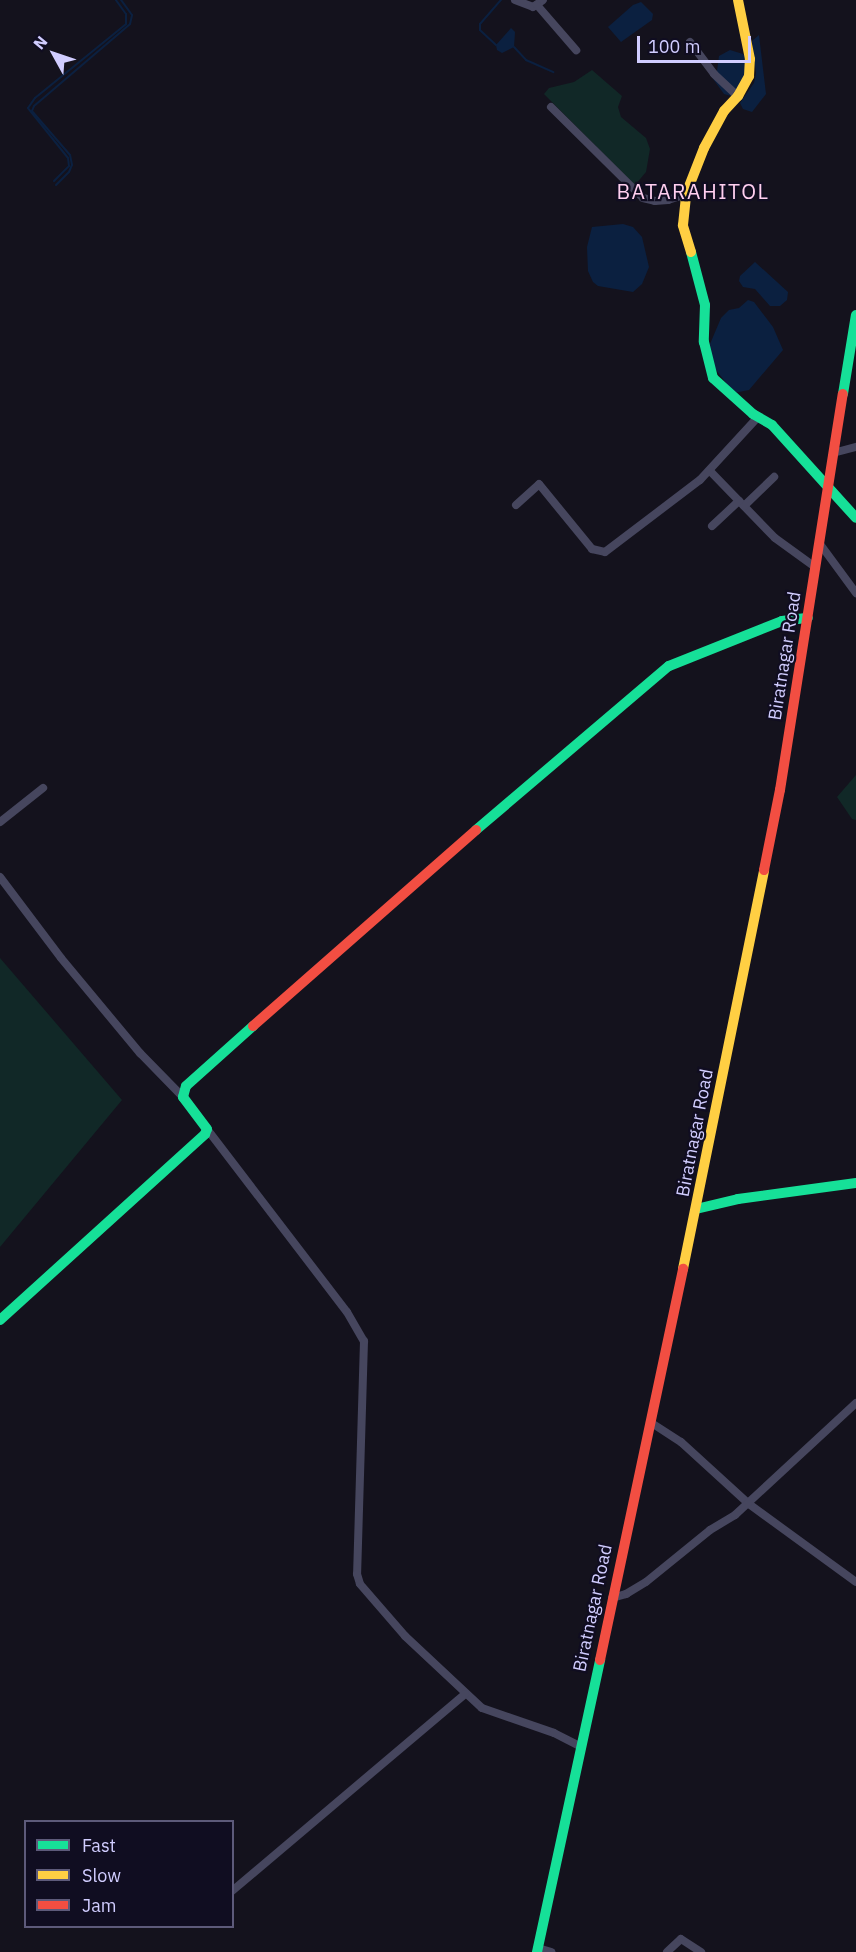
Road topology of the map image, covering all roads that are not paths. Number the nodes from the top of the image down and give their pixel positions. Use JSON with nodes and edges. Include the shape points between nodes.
{"nodes":[{"id":1,"x":515,"y":0,"type":"edge"},
{"id":2,"x":738,"y":0,"type":"edge"},
{"id":3,"x":540,"y":2,"type":"edge"},
{"id":4,"x":690,"y":42,"type":"dead end"},
{"id":5,"x":576,"y":50,"type":"dead end"},
{"id":6,"x":738,"y":96,"type":"junction"},
{"id":7,"x":551,"y":107,"type":"dead end"},
{"id":8,"x":686,"y":194,"type":"junction"},
{"id":9,"x":856,"y":315,"type":"edge"},
{"id":10,"x":758,"y":417,"type":"junction"},
{"id":11,"x":856,"y":447,"type":"edge"},
{"id":12,"x":833,"y":453,"type":"junction"},
{"id":13,"x":710,"y":471,"type":"junction"},
{"id":14,"x":774,"y":477,"type":"dead end"},
{"id":15,"x":828,"y":488,"type":"junction"},
{"id":16,"x":742,"y":503,"type":"junction"},
{"id":17,"x":516,"y":505,"type":"dead end"},
{"id":18,"x":856,"y":518,"type":"edge"},
{"id":19,"x":712,"y":526,"type":"dead end"},
{"id":20,"x":819,"y":543,"type":"junction"},
{"id":21,"x":815,"y":567,"type":"junction"},
{"id":22,"x":856,"y":593,"type":"edge"},
{"id":23,"x":808,"y":618,"type":"junction"},
{"id":24,"x":43,"y":788,"type":"dead end"},
{"id":25,"x":0,"y":822,"type":"edge"},
{"id":26,"x":0,"y":877,"type":"edge"},
{"id":27,"x":183,"y":1097,"type":"junction"},
{"id":28,"x":207,"y":1129,"type":"junction"},
{"id":29,"x":856,"y":1183,"type":"edge"},
{"id":30,"x":696,"y":1209,"type":"junction"},
{"id":31,"x":0,"y":1320,"type":"edge"},
{"id":32,"x":856,"y":1403,"type":"edge"},
{"id":33,"x":650,"y":1422,"type":"junction"},
{"id":34,"x":749,"y":1504,"type":"junction"},
{"id":35,"x":856,"y":1582,"type":"edge"},
{"id":36,"x":612,"y":1598,"type":"junction"},
{"id":37,"x":465,"y":1694,"type":"junction"},
{"id":38,"x":580,"y":1746,"type":"junction"},
{"id":39,"x":234,"y":1889,"type":"edge"},
{"id":40,"x":537,"y":1950,"type":"edge"},
{"id":41,"x":551,"y":1952,"type":"edge"},
{"id":42,"x":667,"y":1952,"type":"edge"},
{"id":43,"x":701,"y":1952,"type":"edge"}],
"edges":[{"from":1,"to":3,"type":"street","via":[[526,5]]},
{"from":2,"to":6,"type":"street","via":[[751,69]]},
{"from":3,"to":5,"type":"street"},
{"from":4,"to":6,"type":"street","via":[[714,74]]},
{"from":6,"to":8,"type":"street","via":[[724,111],[704,148]]},
{"from":7,"to":8,"type":"street","via":[[643,198],[668,200]]},
{"from":8,"to":10,"type":"street","via":[[683,225],[702,287],[704,342],[710,371]]},
{"from":9,"to":12,"type":"street","name":"Biratnagar Road"},
{"from":10,"to":13,"type":"street"},
{"from":10,"to":15,"type":"street","via":[[772,426]]},
{"from":11,"to":12,"type":"street"},
{"from":12,"to":15,"type":"street","name":"Biratnagar Road"},
{"from":13,"to":16,"type":"street"},
{"from":13,"to":17,"type":"street","via":[[605,552],[592,549],[539,484]]},
{"from":14,"to":16,"type":"street"},
{"from":15,"to":18,"type":"street"},
{"from":15,"to":20,"type":"street","name":"Biratnagar Road"},
{"from":16,"to":19,"type":"street"},
{"from":16,"to":21,"type":"street","via":[[776,538]]},
{"from":20,"to":21,"type":"street","name":"Biratnagar Road"},
{"from":20,"to":22,"type":"street"},
{"from":21,"to":23,"type":"street","name":"Biratnagar Road"},
{"from":23,"to":27,"type":"street","via":[[782,621],[669,666],[657,675],[394,900],[186,1086]]},
{"from":23,"to":30,"type":"street","name":"Biratnagar Road","via":[[780,790]]},
{"from":24,"to":25,"type":"street"},
{"from":26,"to":27,"type":"street","via":[[126,1036]]},
{"from":27,"to":28,"type":"street"},
{"from":28,"to":31,"type":"street"},
{"from":28,"to":37,"type":"street","via":[[361,1332],[364,1341],[357,1574],[360,1584],[405,1636]]},
{"from":29,"to":30,"type":"street","via":[[738,1199]]},
{"from":30,"to":33,"type":"street","name":"Biratnagar Road"},
{"from":32,"to":34,"type":"street"},
{"from":33,"to":34,"type":"street","via":[[681,1442]]},
{"from":33,"to":36,"type":"street","name":"Biratnagar Road"},
{"from":34,"to":35,"type":"street"},
{"from":34,"to":36,"type":"street","via":[[646,1582]]},
{"from":36,"to":38,"type":"street","name":"Biratnagar Road"},
{"from":37,"to":38,"type":"street","via":[[496,1715],[554,1733]]},
{"from":37,"to":39,"type":"street"},
{"from":38,"to":40,"type":"street","name":"Biratnagar Road"},
{"from":40,"to":41,"type":"street"},
{"from":42,"to":43,"type":"street","via":[[681,1939]]}]}
